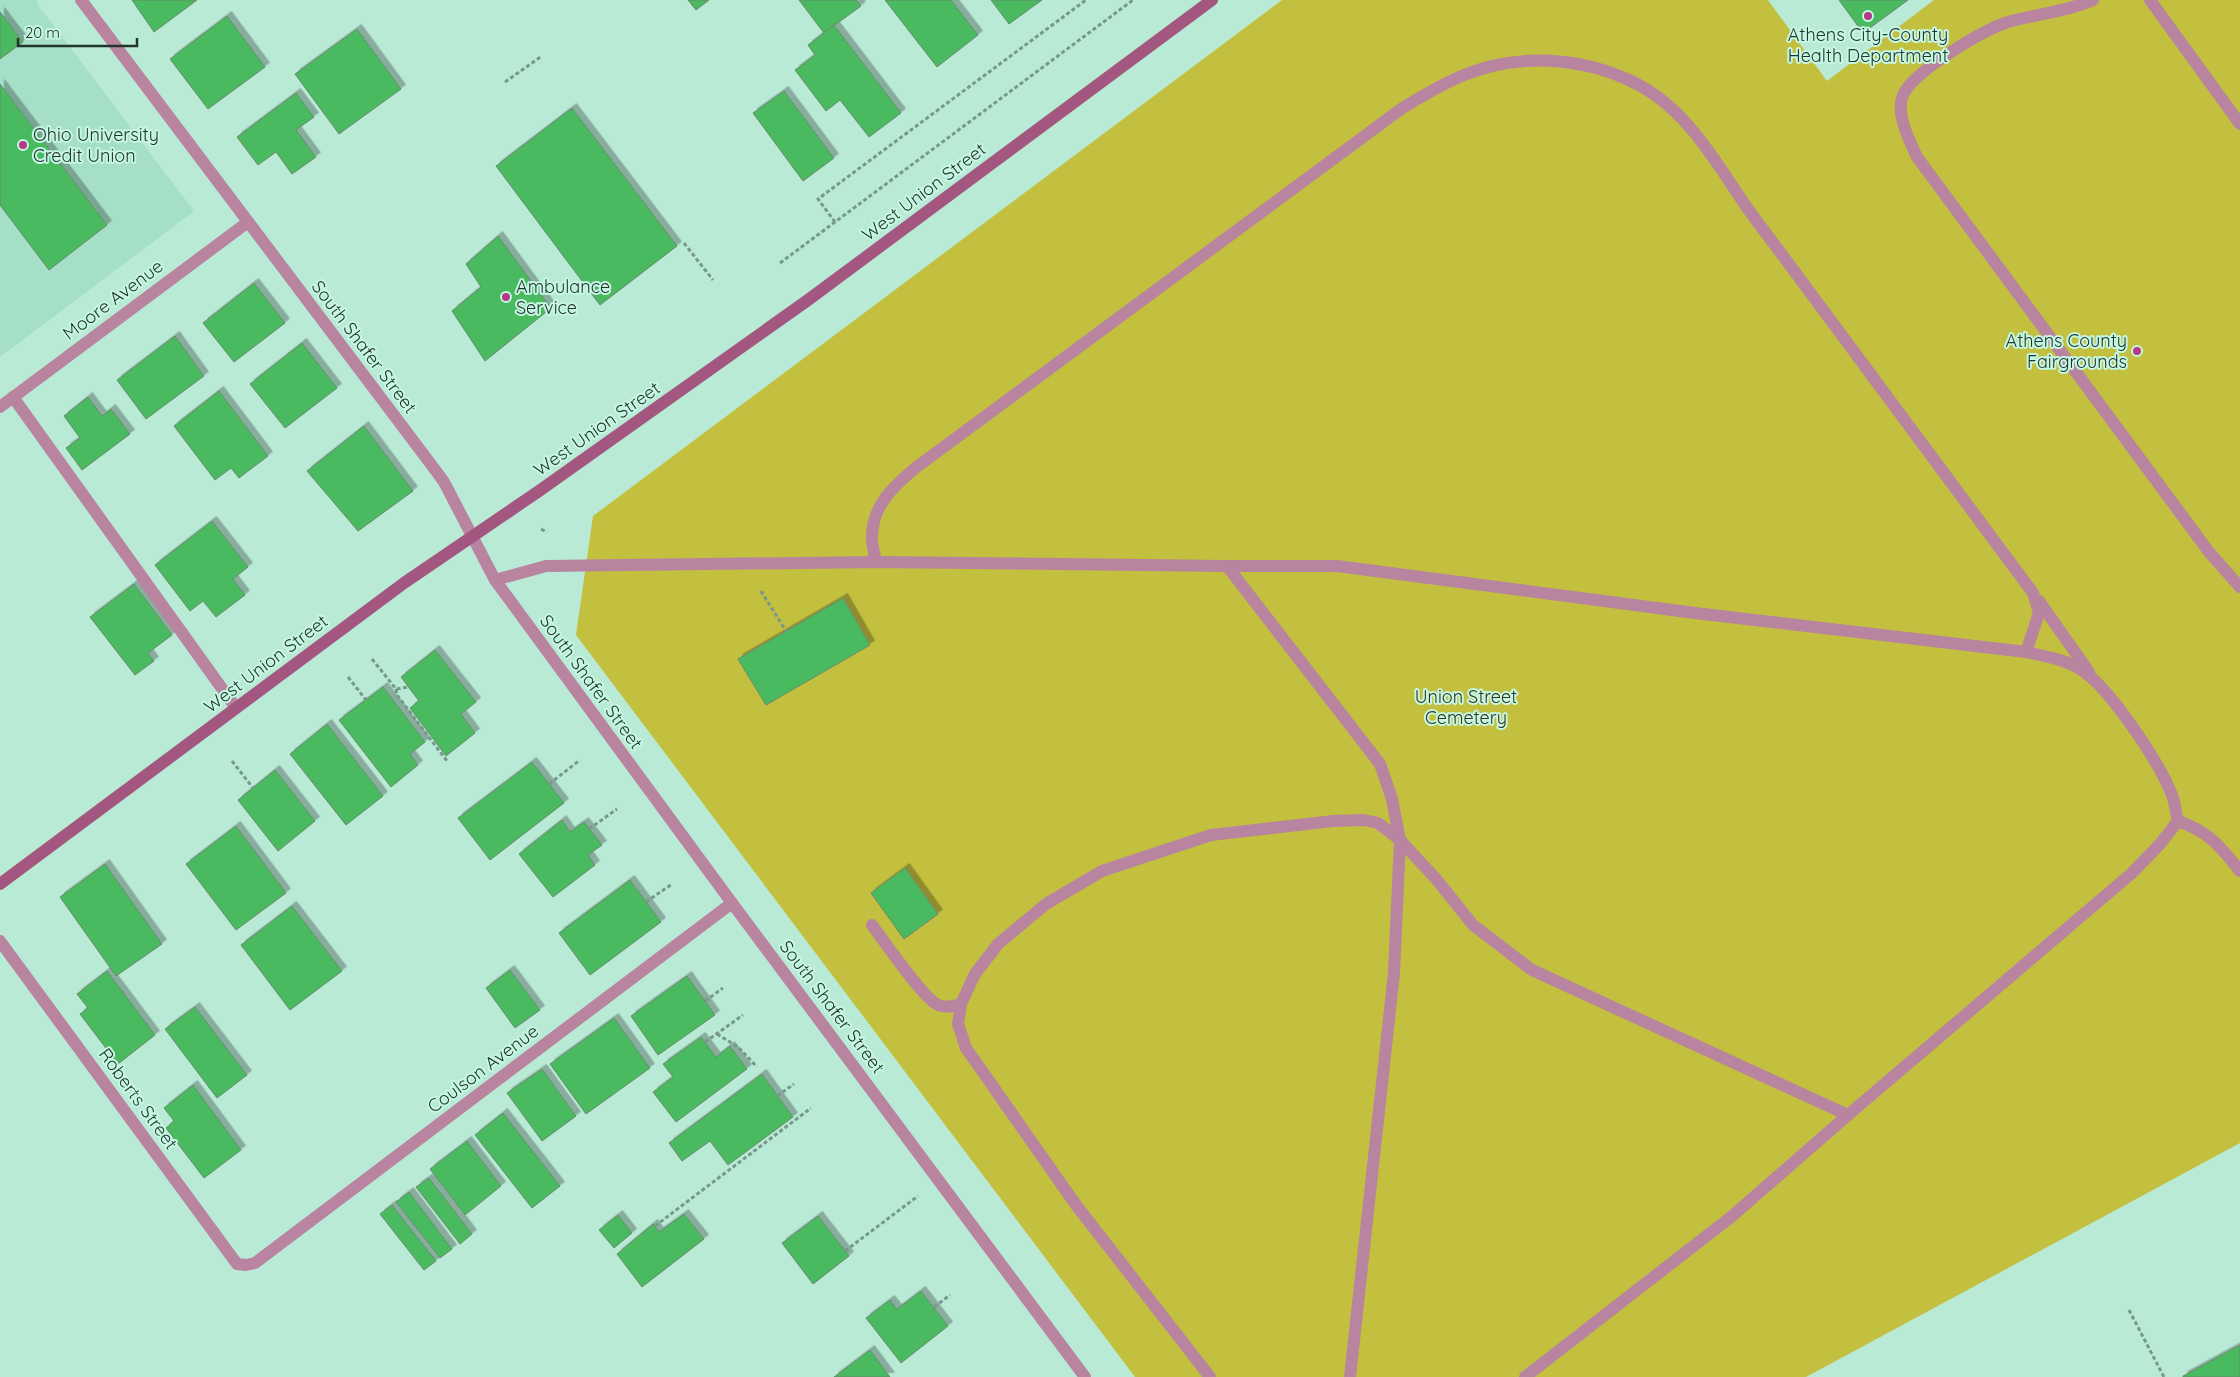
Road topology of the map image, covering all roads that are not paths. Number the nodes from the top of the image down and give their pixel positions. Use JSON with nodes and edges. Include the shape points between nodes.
{"nodes":[{"id":1,"x":81,"y":0,"type":"edge"},
{"id":2,"x":1212,"y":0,"type":"edge"},
{"id":3,"x":2093,"y":0,"type":"edge"},
{"id":4,"x":2150,"y":0,"type":"edge"},
{"id":5,"x":2240,"y":124,"type":"edge"},
{"id":6,"x":248,"y":222,"type":"junction"},
{"id":7,"x":12,"y":397,"type":"junction"},
{"id":8,"x":0,"y":407,"type":"edge"},
{"id":9,"x":474,"y":537,"type":"junction"},
{"id":10,"x":876,"y":562,"type":"junction"},
{"id":11,"x":1227,"y":566,"type":"junction"},
{"id":12,"x":495,"y":580,"type":"junction"},
{"id":13,"x":2240,"y":587,"type":"edge"},
{"id":14,"x":2033,"y":593,"type":"junction"},
{"id":15,"x":2026,"y":652,"type":"junction"},
{"id":16,"x":2095,"y":680,"type":"junction"},
{"id":17,"x":236,"y":708,"type":"junction"},
{"id":18,"x":2178,"y":820,"type":"junction"},
{"id":19,"x":1400,"y":840,"type":"junction"},
{"id":20,"x":2240,"y":871,"type":"edge"},
{"id":21,"x":0,"y":884,"type":"edge"},
{"id":22,"x":732,"y":903,"type":"junction"},
{"id":23,"x":872,"y":925,"type":"dead end"},
{"id":24,"x":0,"y":941,"type":"edge"},
{"id":25,"x":961,"y":1004,"type":"junction"},
{"id":26,"x":1848,"y":1115,"type":"junction"},
{"id":27,"x":255,"y":1263,"type":"joint"},
{"id":28,"x":1085,"y":1377,"type":"edge"},
{"id":29,"x":1210,"y":1377,"type":"edge"},
{"id":30,"x":1350,"y":1377,"type":"edge"},
{"id":31,"x":1526,"y":1377,"type":"edge"}],
"edges":[{"from":1,"to":6,"type":"street","name":"South Shafer Street"},
{"from":2,"to":9,"type":"main road","name":"West Union Street","via":[[808,300]]},
{"from":3,"to":13,"type":"street","via":[[2077,7],[2005,23],[1951,52],[1924,71],[1903,96],[1905,131],[1923,165],[2209,552]]},
{"from":4,"to":5,"type":"street"},
{"from":6,"to":7,"type":"street","name":"Moore Avenue"},
{"from":6,"to":9,"type":"street","name":"South Shafer Street","via":[[436,471]]},
{"from":7,"to":8,"type":"street","name":"Moore Avenue"},
{"from":7,"to":17,"type":"street"},
{"from":9,"to":12,"type":"street","name":"South Shafer Street"},
{"from":9,"to":17,"type":"main road","name":"West Union Street","via":[[404,583]]},
{"from":10,"to":11,"type":"street"},
{"from":10,"to":12,"type":"street","via":[[546,566]]},
{"from":10,"to":14,"type":"street","via":[[872,536],[877,511],[890,489],[914,469],[1401,109],[1466,74],[1503,64],[1542,60],[1577,64],[1632,82],[1668,106],[1699,137],[1748,209]]},
{"from":11,"to":15,"type":"street","via":[[1337,566]]},
{"from":11,"to":19,"type":"street","via":[[1380,764],[1392,799]]},
{"from":12,"to":22,"type":"street","name":"South Shafer Street"},
{"from":14,"to":15,"type":"street","via":[[2039,613]]},
{"from":14,"to":16,"type":"street"},
{"from":15,"to":16,"type":"street","via":[[2069,663]]},
{"from":16,"to":18,"type":"street","via":[[2146,747],[2173,798]]},
{"from":17,"to":21,"type":"main road","name":"West Union Street"},
{"from":18,"to":20,"type":"street","via":[[2194,826],[2218,843]]},
{"from":18,"to":26,"type":"street","via":[[2132,873]]},
{"from":19,"to":25,"type":"street","via":[[1371,820],[1333,821],[1211,835],[1102,871],[1046,904],[998,944],[975,974]]},
{"from":19,"to":26,"type":"street","via":[[1473,925],[1532,970]]},
{"from":19,"to":30,"type":"street","via":[[1394,973]]},
{"from":22,"to":27,"type":"street","name":"Coulson Avenue"},
{"from":22,"to":28,"type":"street","name":"South Shafer Street"},
{"from":23,"to":25,"type":"street","via":[[926,995],[938,1005]]},
{"from":24,"to":27,"type":"street","name":"Roberts Street","via":[[237,1264]]},
{"from":25,"to":29,"type":"street","via":[[958,1024],[966,1048],[1076,1205]]},
{"from":26,"to":31,"type":"street","via":[[1731,1217]]}]}
